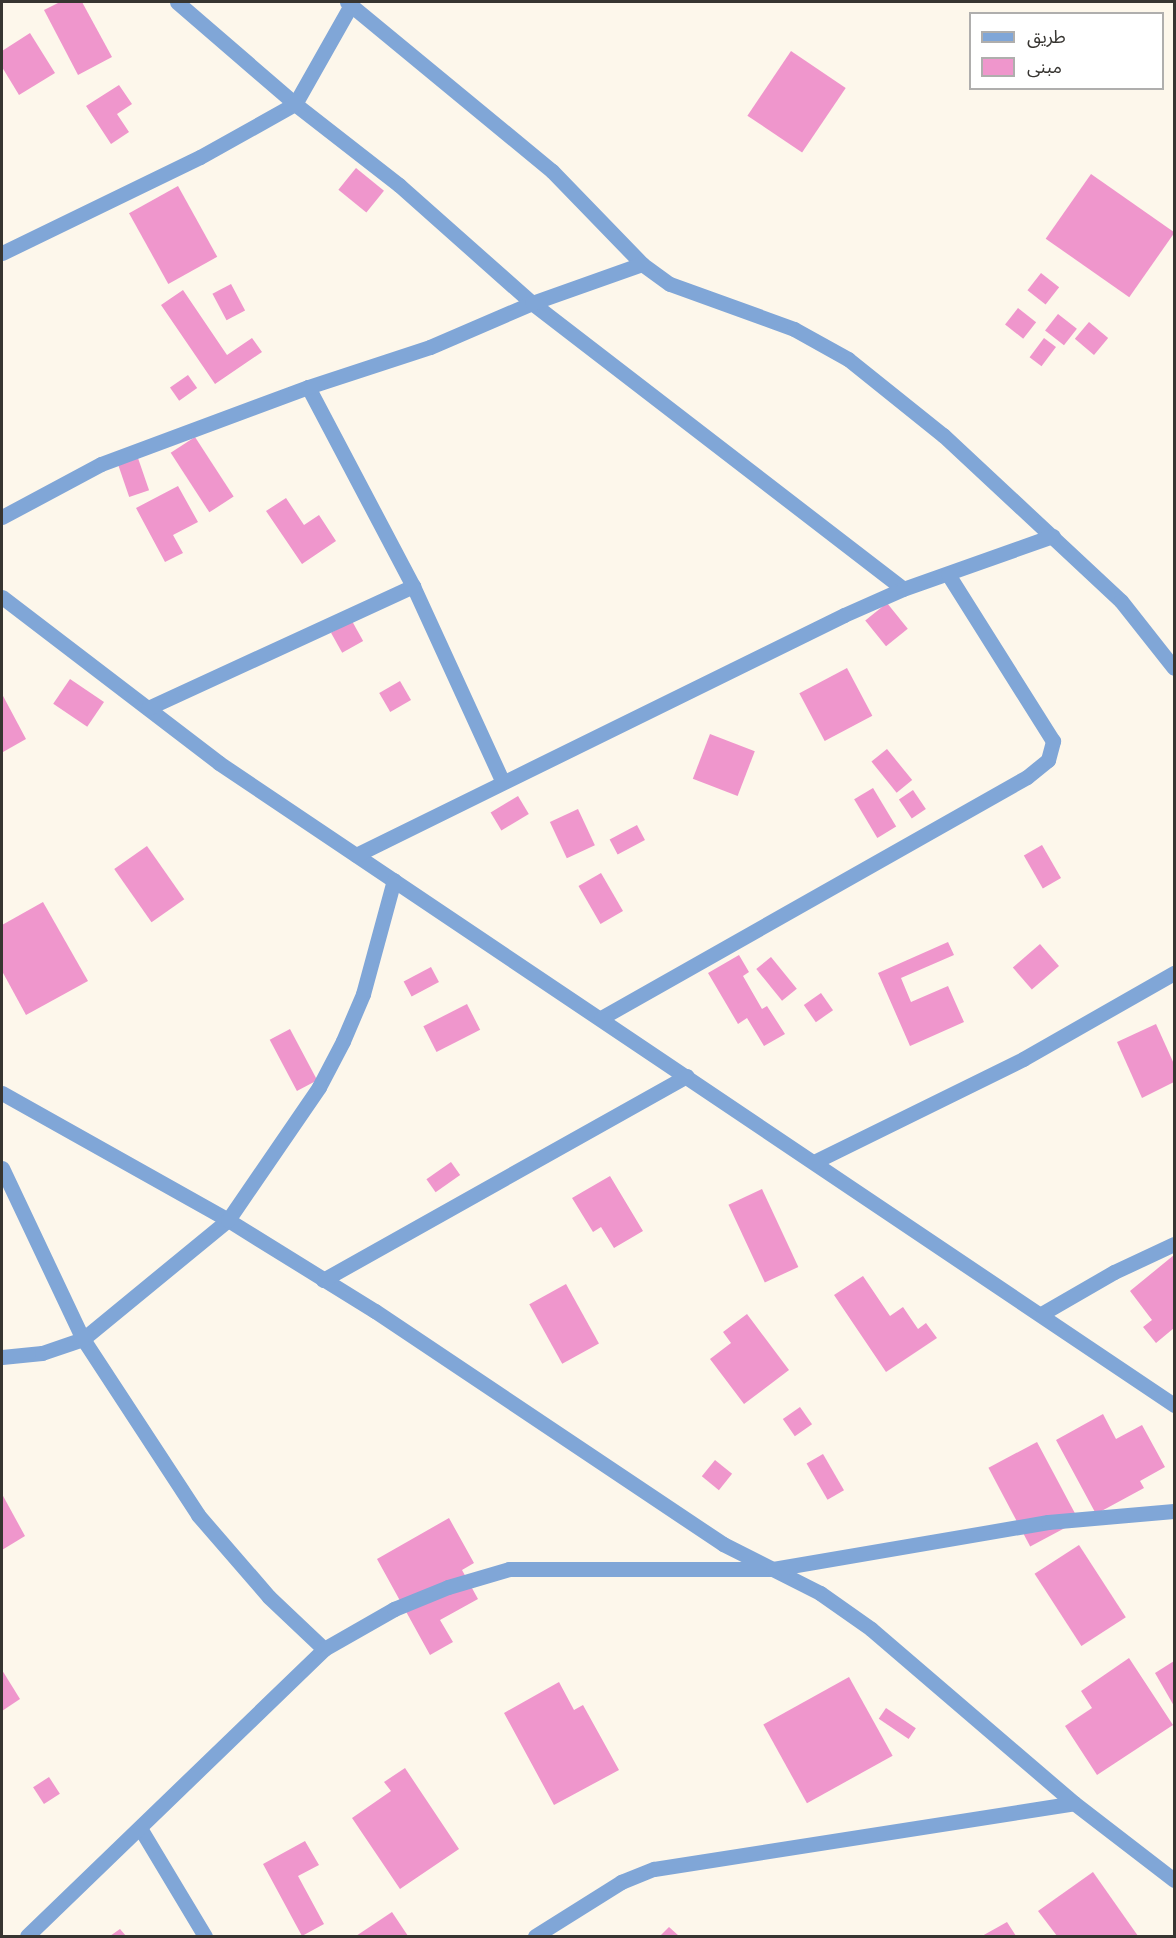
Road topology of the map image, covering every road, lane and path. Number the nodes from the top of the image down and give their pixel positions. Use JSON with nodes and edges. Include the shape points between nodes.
{"nodes":[{"id":1,"x":177,"y":2,"type":"edge"},
{"id":2,"x":349,"y":3,"type":"edge"},
{"id":3,"x":295,"y":104,"type":"junction"},
{"id":4,"x":2,"y":253,"type":"edge"},
{"id":5,"x":642,"y":264,"type":"junction"},
{"id":6,"x":532,"y":303,"type":"junction"},
{"id":7,"x":308,"y":387,"type":"junction"},
{"id":8,"x":2,"y":517,"type":"edge"},
{"id":9,"x":1053,"y":536,"type":"junction"},
{"id":10,"x":948,"y":574,"type":"junction"},
{"id":11,"x":413,"y":586,"type":"junction"},
{"id":12,"x":903,"y":589,"type":"junction"},
{"id":13,"x":2,"y":597,"type":"edge"},
{"id":14,"x":1174,"y":668,"type":"edge"},
{"id":15,"x":148,"y":708,"type":"junction"},
{"id":16,"x":502,"y":780,"type":"junction"},
{"id":17,"x":356,"y":855,"type":"junction"},
{"id":18,"x":394,"y":880,"type":"junction"},
{"id":19,"x":1174,"y":973,"type":"edge"},
{"id":20,"x":601,"y":1018,"type":"junction"},
{"id":21,"x":687,"y":1076,"type":"junction"},
{"id":22,"x":2,"y":1093,"type":"edge"},
{"id":23,"x":814,"y":1162,"type":"junction"},
{"id":24,"x":2,"y":1168,"type":"edge"},
{"id":25,"x":228,"y":1220,"type":"junction"},
{"id":26,"x":1174,"y":1244,"type":"edge"},
{"id":27,"x":323,"y":1280,"type":"junction"},
{"id":28,"x":1043,"y":1313,"type":"junction"},
{"id":29,"x":83,"y":1339,"type":"junction"},
{"id":30,"x":2,"y":1357,"type":"edge"},
{"id":31,"x":1174,"y":1405,"type":"edge"},
{"id":32,"x":1174,"y":1511,"type":"edge"},
{"id":33,"x":773,"y":1569,"type":"junction"},
{"id":34,"x":324,"y":1649,"type":"junction"},
{"id":35,"x":1074,"y":1803,"type":"junction"},
{"id":36,"x":140,"y":1828,"type":"junction"},
{"id":37,"x":1174,"y":1881,"type":"edge"},
{"id":38,"x":27,"y":1936,"type":"edge"},
{"id":39,"x":205,"y":1936,"type":"edge"},
{"id":40,"x":535,"y":1936,"type":"edge"}],
"edges":[{"from":1,"to":3,"type":"street"},
{"from":2,"to":3,"type":"street"},
{"from":2,"to":5,"type":"street","via":[[552,171]]},
{"from":3,"to":4,"type":"street","via":[[200,157]]},
{"from":3,"to":6,"type":"street","via":[[399,185]]},
{"from":5,"to":6,"type":"street"},
{"from":5,"to":9,"type":"street","via":[[670,284],[794,329],[848,360],[943,435]]},
{"from":6,"to":7,"type":"street","via":[[430,347]]},
{"from":6,"to":12,"type":"street"},
{"from":7,"to":8,"type":"street","via":[[101,464]]},
{"from":7,"to":11,"type":"street"},
{"from":9,"to":10,"type":"street"},
{"from":9,"to":14,"type":"street","via":[[1121,601]]},
{"from":10,"to":12,"type":"street"},
{"from":10,"to":20,"type":"street","via":[[1053,741],[1048,760],[1027,777]]},
{"from":11,"to":15,"type":"street"},
{"from":11,"to":16,"type":"street"},
{"from":12,"to":16,"type":"street"},
{"from":13,"to":15,"type":"street"},
{"from":15,"to":17,"type":"street","via":[[219,763]]},
{"from":16,"to":17,"type":"street"},
{"from":17,"to":18,"type":"street"},
{"from":18,"to":20,"type":"street"},
{"from":18,"to":25,"type":"street","via":[[363,994],[343,1041],[318,1087]]},
{"from":19,"to":23,"type":"street","via":[[1023,1059]]},
{"from":20,"to":21,"type":"street"},
{"from":21,"to":23,"type":"street"},
{"from":21,"to":27,"type":"street"},
{"from":22,"to":25,"type":"street"},
{"from":23,"to":28,"type":"street"},
{"from":24,"to":29,"type":"street"},
{"from":25,"to":27,"type":"street"},
{"from":25,"to":29,"type":"street"},
{"from":26,"to":28,"type":"street","via":[[1114,1272]]},
{"from":27,"to":33,"type":"street","via":[[723,1544]]},
{"from":28,"to":31,"type":"street"},
{"from":29,"to":30,"type":"street","via":[[42,1353]]},
{"from":29,"to":34,"type":"street","via":[[198,1515],[269,1597]]},
{"from":32,"to":33,"type":"street","via":[[1048,1522]]},
{"from":33,"to":34,"type":"street","via":[[509,1569],[448,1587],[394,1609]]},
{"from":33,"to":35,"type":"street","via":[[820,1593],[871,1629]]},
{"from":34,"to":36,"type":"street"},
{"from":35,"to":37,"type":"street"},
{"from":35,"to":40,"type":"street","via":[[654,1869],[621,1882]]},
{"from":36,"to":38,"type":"street"},
{"from":36,"to":39,"type":"street"}]}
